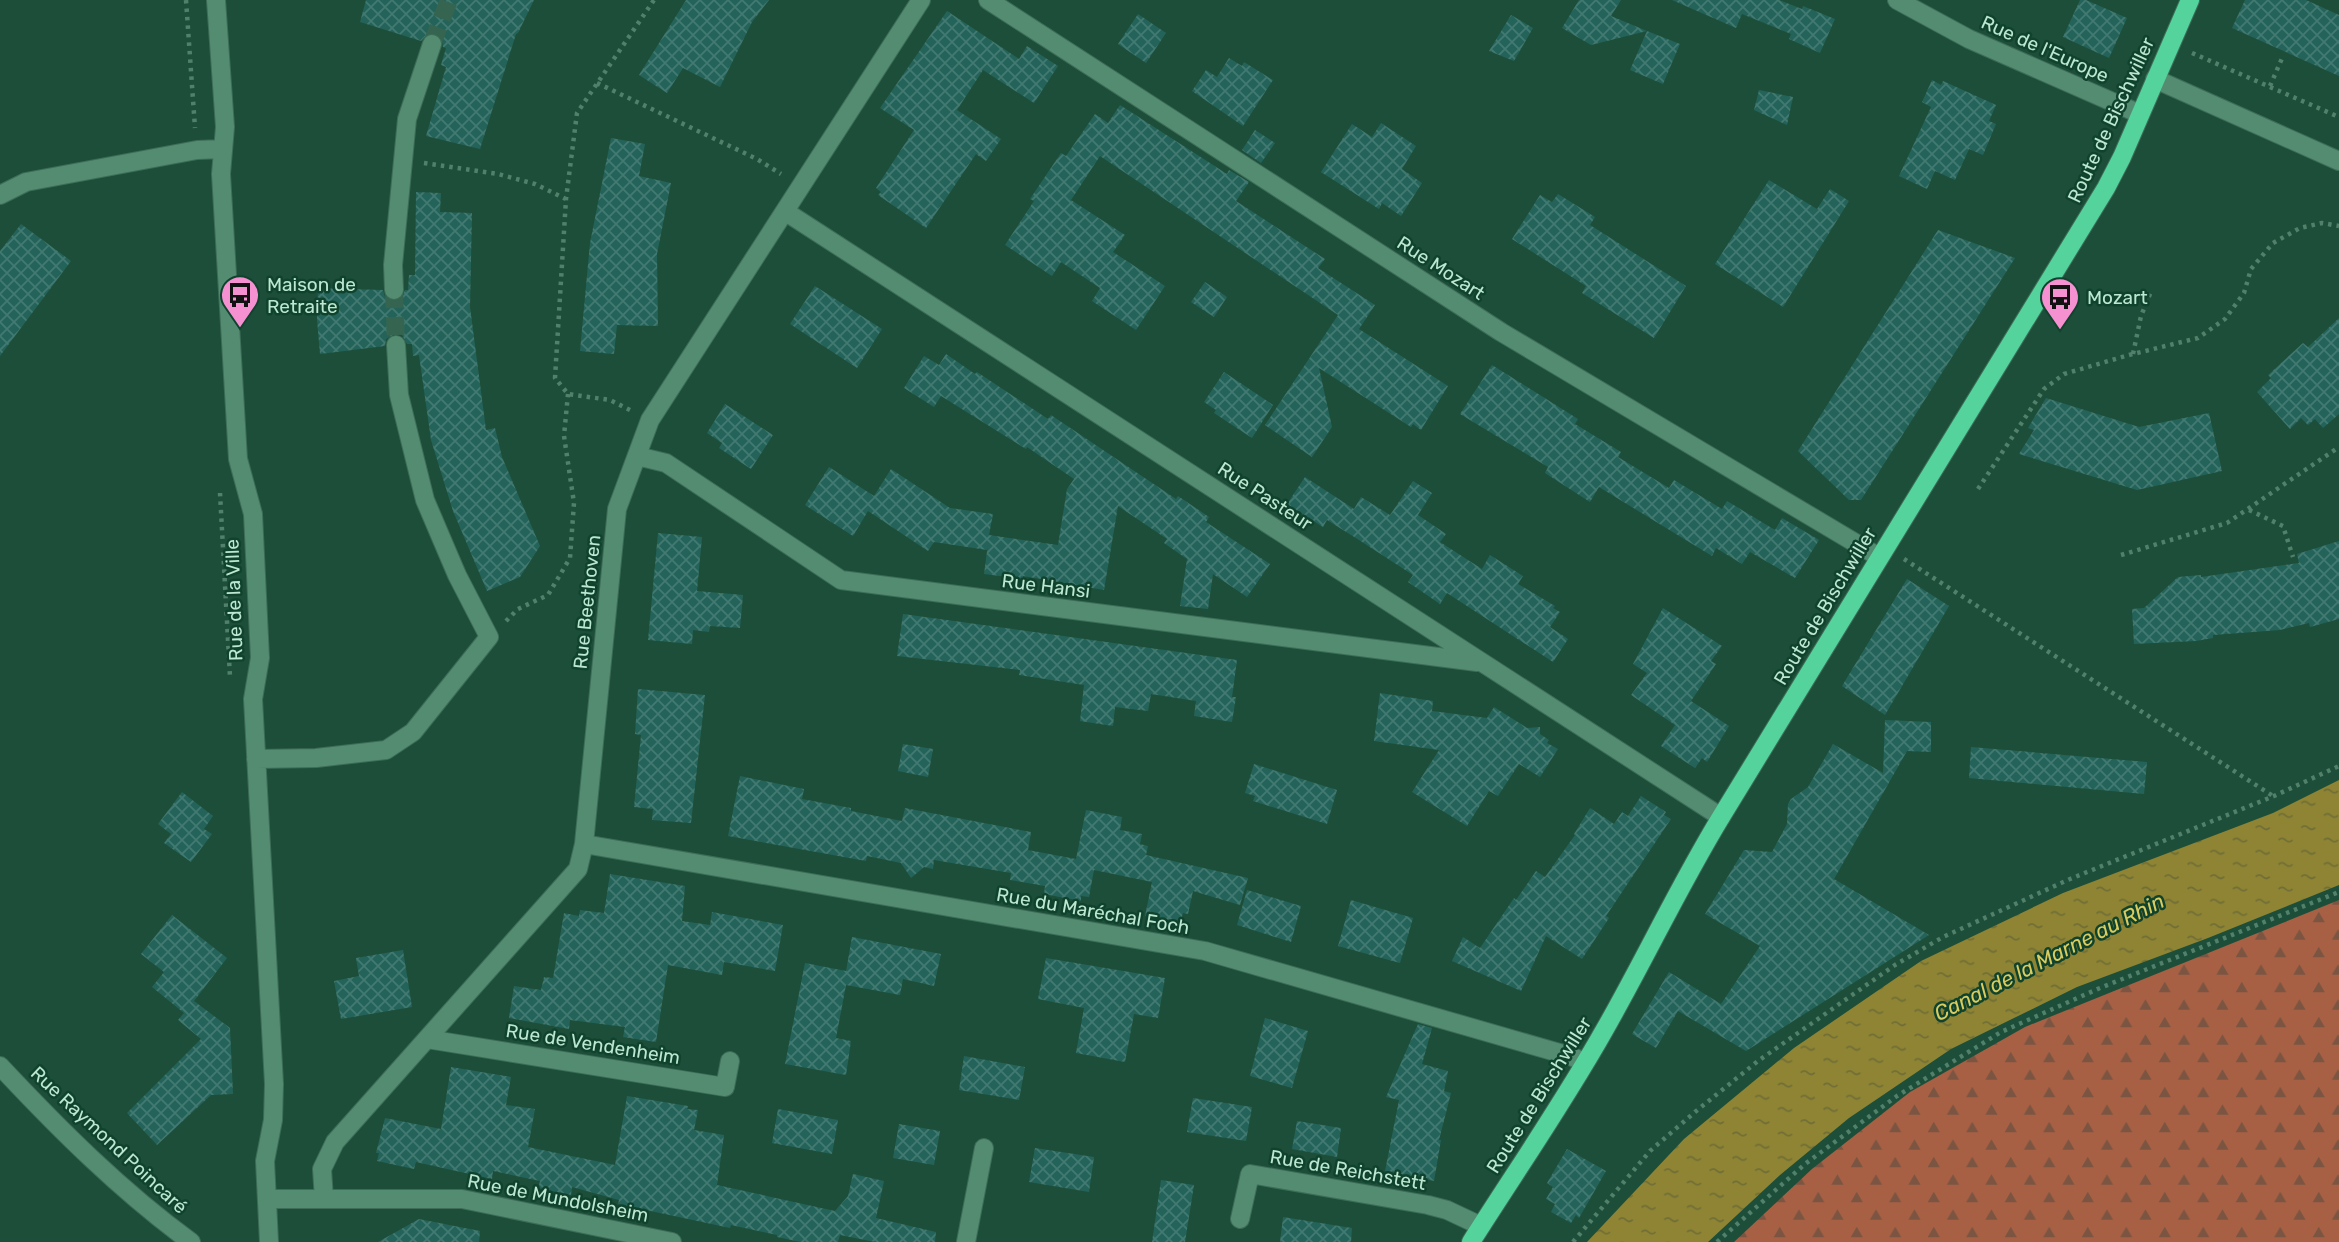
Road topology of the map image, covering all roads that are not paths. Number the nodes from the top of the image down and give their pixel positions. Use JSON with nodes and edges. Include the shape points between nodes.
{"nodes":[{"id":1,"x":216,"y":0,"type":"edge"},
{"id":2,"x":921,"y":0,"type":"edge"},
{"id":3,"x":988,"y":0,"type":"edge"},
{"id":4,"x":1897,"y":0,"type":"edge"},
{"id":5,"x":2190,"y":0,"type":"edge"},
{"id":6,"x":432,"y":44,"type":"tunnel mouth"},
{"id":7,"x":2155,"y":79,"type":"junction"},
{"id":8,"x":2140,"y":114,"type":"junction"},
{"id":9,"x":223,"y":149,"type":"junction"},
{"id":10,"x":2339,"y":161,"type":"edge"},
{"id":11,"x":0,"y":195,"type":"edge"},
{"id":12,"x":786,"y":212,"type":"junction"},
{"id":13,"x":394,"y":290,"type":"tunnel mouth"},
{"id":14,"x":396,"y":345,"type":"tunnel mouth"},
{"id":15,"x":637,"y":456,"type":"junction"},
{"id":16,"x":1882,"y":552,"type":"junction"},
{"id":17,"x":1484,"y":663,"type":"junction"},
{"id":18,"x":257,"y":759,"type":"junction"},
{"id":19,"x":1721,"y":817,"type":"junction"},
{"id":20,"x":584,"y":844,"type":"junction"},
{"id":21,"x":428,"y":1039,"type":"junction"},
{"id":22,"x":730,"y":1061,"type":"dead end"},
{"id":23,"x":1586,"y":1062,"type":"junction"},
{"id":24,"x":0,"y":1066,"type":"edge"},
{"id":25,"x":984,"y":1148,"type":"dead end"},
{"id":26,"x":267,"y":1199,"type":"junction"},
{"id":27,"x":324,"y":1199,"type":"junction"},
{"id":28,"x":1240,"y":1220,"type":"dead end"},
{"id":29,"x":1481,"y":1226,"type":"junction"},
{"id":30,"x":191,"y":1242,"type":"edge"},
{"id":31,"x":270,"y":1242,"type":"edge"},
{"id":32,"x":672,"y":1242,"type":"edge"},
{"id":33,"x":965,"y":1242,"type":"edge"},
{"id":34,"x":1471,"y":1242,"type":"edge"}],
"edges":[{"from":1,"to":9,"type":"street","name":"Rue de la Ville"},
{"from":2,"to":12,"type":"street","name":"Rue Beethoven"},
{"from":3,"to":16,"type":"street","name":"Rue Mozart","via":[[1501,332]]},
{"from":4,"to":8,"type":"street","name":"Rue de l'Europe","via":[[1969,39]]},
{"from":5,"to":7,"type":"main road","name":"Route de Bischwiller"},
{"from":6,"to":13,"type":"street","via":[[407,118]]},
{"from":7,"to":8,"type":"main road","name":"Route de Bischwiller"},
{"from":7,"to":10,"type":"street"},
{"from":8,"to":16,"type":"main road","name":"Route de Bischwiller","via":[[2082,228]]},
{"from":9,"to":11,"type":"street","via":[[26,182]]},
{"from":9,"to":18,"type":"street","name":"Rue de la Ville","via":[[238,459],[253,514],[260,658],[253,699]]},
{"from":12,"to":15,"type":"street","name":"Rue Beethoven","via":[[650,419]]},
{"from":12,"to":17,"type":"street","name":"Rue Pasteur"},
{"from":14,"to":18,"type":"street","via":[[399,395],[425,499],[489,637],[413,732],[386,750]]},
{"from":15,"to":17,"type":"street","name":"Rue Hansi","via":[[666,463],[841,580]]},
{"from":15,"to":20,"type":"street","name":"Rue Beethoven","via":[[617,509]]},
{"from":16,"to":19,"type":"main road","name":"Route de Bischwiller"},
{"from":17,"to":19,"type":"street","name":"Rue Pasteur"},
{"from":18,"to":26,"type":"street","name":"Rue de la Ville","via":[[274,1084],[274,1120],[265,1161]]},
{"from":19,"to":23,"type":"main road","name":"Route de Bischwiller"},
{"from":20,"to":21,"type":"street","name":"Rue Beethoven","via":[[578,869]]},
{"from":20,"to":23,"type":"street","name":"Rue du Maréchal Foch","via":[[1205,951]]},
{"from":21,"to":22,"type":"street","name":"Rue de Vendenheim","via":[[725,1087]]},
{"from":21,"to":27,"type":"street","name":"Rue Beethoven","via":[[335,1142],[322,1170]]},
{"from":23,"to":29,"type":"main road","name":"Route de Bischwiller"},
{"from":24,"to":30,"type":"street","name":"Rue Raymond Poincaré","via":[[147,1210]]},
{"from":25,"to":33,"type":"street"},
{"from":26,"to":27,"type":"street","name":"Rue de Mundolsheim"},
{"from":26,"to":31,"type":"street","name":"Rue de la Ville"},
{"from":27,"to":32,"type":"street","name":"Rue de Mundolsheim","via":[[462,1199]]},
{"from":28,"to":29,"type":"street","name":"Rue de Reichstett","via":[[1250,1174],[1429,1205]]},
{"from":29,"to":34,"type":"main road","name":"Route de Bischwiller"}]}
